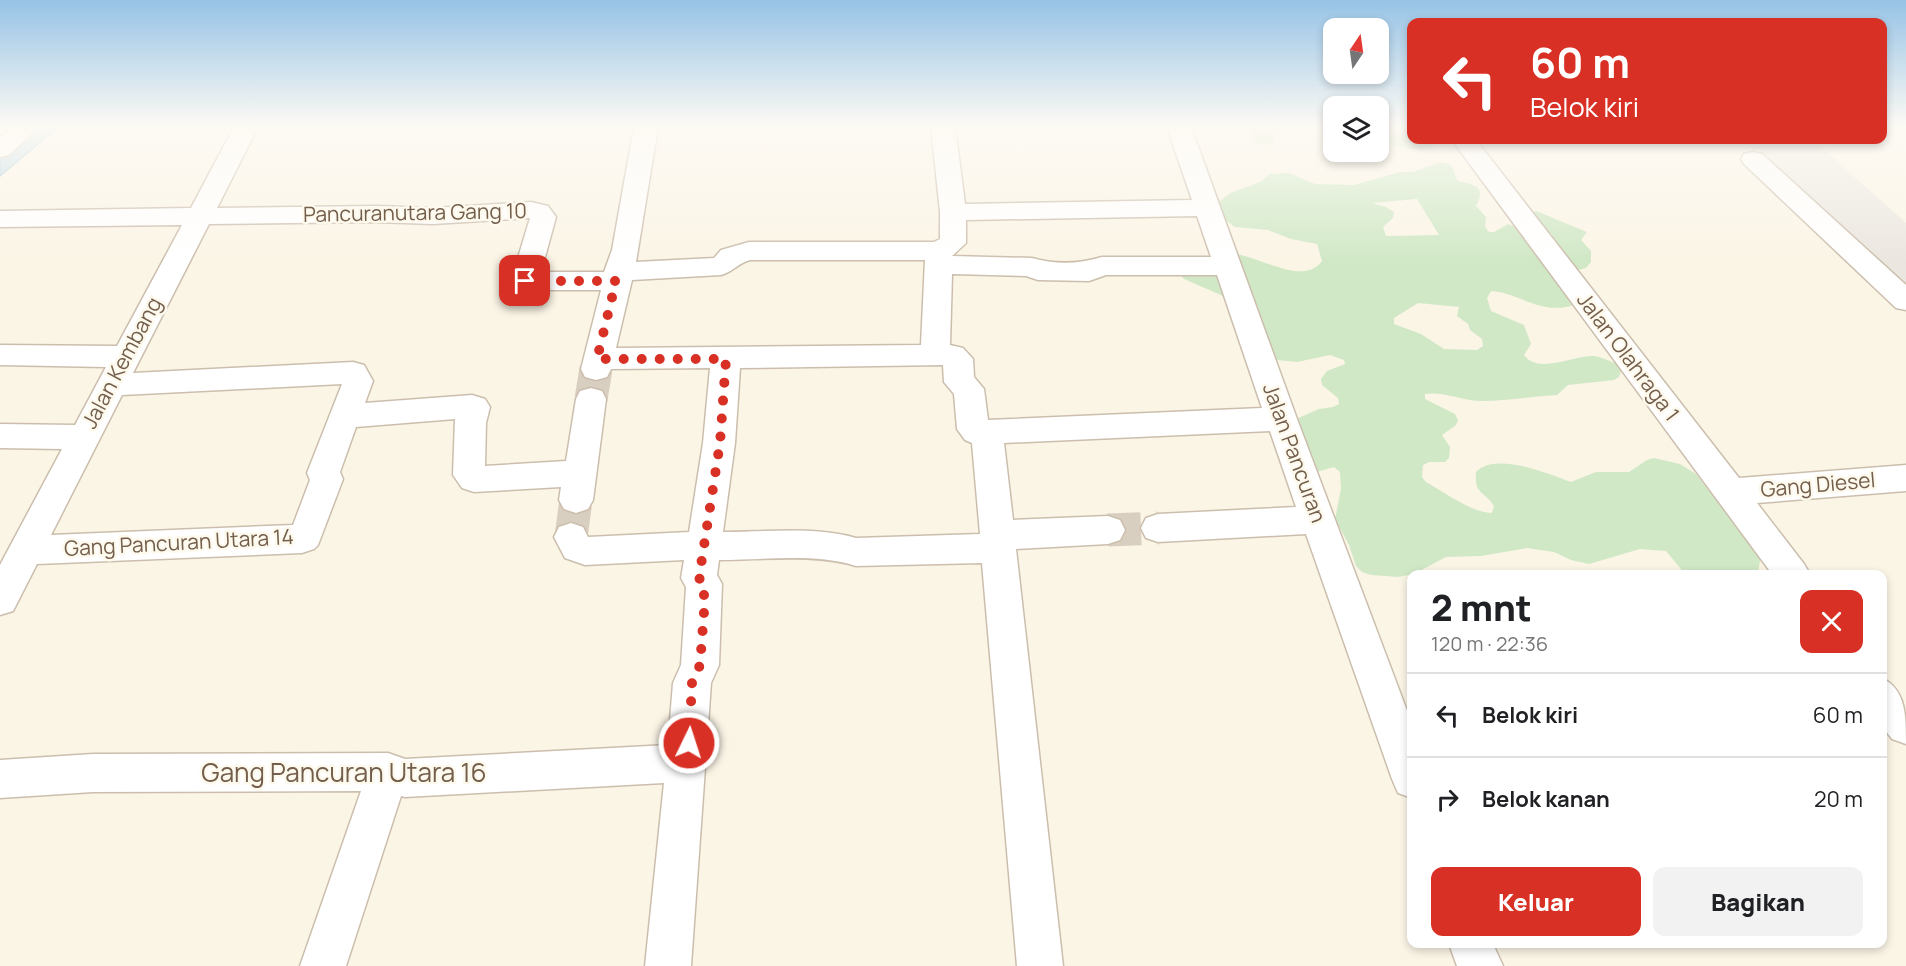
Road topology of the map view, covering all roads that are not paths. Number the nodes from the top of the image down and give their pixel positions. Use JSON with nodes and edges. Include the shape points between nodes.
{"nodes":[{"id":1,"x":222,"y":172,"type":"edge"},
{"id":2,"x":639,"y":172,"type":"edge"},
{"id":3,"x":948,"y":172,"type":"edge"},
{"id":4,"x":1195,"y":172,"type":"edge"},
{"id":5,"x":1488,"y":172,"type":"edge"},
{"id":6,"x":1767,"y":172,"type":"edge"},
{"id":7,"x":1208,"y":208,"type":"junction"},
{"id":8,"x":952,"y":212,"type":"junction"},
{"id":9,"x":198,"y":216,"type":"junction"},
{"id":10,"x":0,"y":219,"type":"edge"},
{"id":11,"x":939,"y":258,"type":"junction"},
{"id":12,"x":1228,"y":266,"type":"junction"},
{"id":13,"x":617,"y":277,"type":"junction"},
{"id":14,"x":1906,"y":301,"type":"edge"},
{"id":15,"x":935,"y":353,"type":"junction"},
{"id":16,"x":0,"y":356,"type":"edge"},
{"id":17,"x":126,"y":357,"type":"junction"},
{"id":18,"x":726,"y":359,"type":"junction"},
{"id":19,"x":595,"y":376,"type":"junction"},
{"id":20,"x":113,"y":385,"type":"junction"},
{"id":21,"x":345,"y":416,"type":"junction"},
{"id":22,"x":1281,"y":419,"type":"junction"},
{"id":23,"x":987,"y":432,"type":"junction"},
{"id":24,"x":0,"y":436,"type":"edge"},
{"id":25,"x":84,"y":437,"type":"junction"},
{"id":26,"x":1906,"y":478,"type":"edge"},
{"id":27,"x":1731,"y":492,"type":"junction"},
{"id":28,"x":1317,"y":520,"type":"junction"},
{"id":29,"x":1158,"y":528,"type":"tunnel mouth"},
{"id":30,"x":1108,"y":530,"type":"tunnel mouth"},
{"id":31,"x":571,"y":537,"type":"dead end"},
{"id":32,"x":998,"y":542,"type":"junction"},
{"id":33,"x":704,"y":548,"type":"junction"},
{"id":34,"x":24,"y":550,"type":"junction"},
{"id":35,"x":1789,"y":570,"type":"edge"},
{"id":36,"x":0,"y":600,"type":"edge"},
{"id":37,"x":1887,"y":701,"type":"edge"},
{"id":38,"x":1906,"y":726,"type":"edge"},
{"id":39,"x":687,"y":763,"type":"junction"},
{"id":40,"x":1407,"y":765,"type":"edge"},
{"id":41,"x":388,"y":772,"type":"junction"},
{"id":42,"x":0,"y":779,"type":"edge"},
{"id":43,"x":1473,"y":948,"type":"edge"},
{"id":44,"x":322,"y":966,"type":"edge"},
{"id":45,"x":668,"y":966,"type":"edge"},
{"id":46,"x":1040,"y":966,"type":"edge"},
{"id":47,"x":1480,"y":966,"type":"edge"}],
"edges":[{"from":1,"to":9,"type":"street","name":"Jalan Kembang"},
{"from":2,"to":13,"type":"street"},
{"from":3,"to":8,"type":"street"},
{"from":4,"to":7,"type":"street","name":"Jalan Pancuran"},
{"from":5,"to":27,"type":"street","name":"Jalan Olahraga 1"},
{"from":6,"to":14,"type":"street"},
{"from":7,"to":8,"type":"street"},
{"from":7,"to":12,"type":"street","name":"Jalan Pancuran"},
{"from":8,"to":11,"type":"street","via":[[953,243]]},
{"from":9,"to":10,"type":"street"},
{"from":9,"to":13,"type":"street","name":"Pancuranutara Gang 10","via":[[433,216],[531,210],[543,217],[525,281]]},
{"from":9,"to":17,"type":"street","name":"Jalan Kembang"},
{"from":11,"to":12,"type":"street","via":[[1032,267],[1038,271],[1089,272],[1102,266]]},
{"from":11,"to":13,"type":"street","via":[[749,251],[731,256],[722,266]]},
{"from":11,"to":15,"type":"street"},
{"from":12,"to":22,"type":"street","name":"Jalan Pancuran"},
{"from":13,"to":19,"type":"street"},
{"from":15,"to":18,"type":"street"},
{"from":15,"to":23,"type":"street","via":[[958,359],[959,382],[969,389],[973,429]]},
{"from":16,"to":17,"type":"street"},
{"from":17,"to":20,"type":"street","name":"Jalan Kembang"},
{"from":18,"to":19,"type":"street"},
{"from":18,"to":33,"type":"street","via":[[720,443]]},
{"from":19,"to":21,"type":"street","via":[[578,486],[474,479],[469,475],[472,406]]},
{"from":20,"to":21,"type":"street","name":"Gang Pancuran Utara 14","via":[[353,373],[358,381]]},
{"from":20,"to":25,"type":"street","name":"Jalan Kembang"},
{"from":21,"to":34,"type":"street","name":"Gang Pancuran Utara 14","via":[[323,473],[327,479],[302,539]]},
{"from":22,"to":23,"type":"street"},
{"from":22,"to":28,"type":"street","name":"Jalan Pancuran"},
{"from":23,"to":32,"type":"street"},
{"from":24,"to":25,"type":"street"},
{"from":25,"to":34,"type":"street","name":"Jalan Kembang"},
{"from":26,"to":27,"type":"street","name":"Gang Diesel"},
{"from":27,"to":35,"type":"street","name":"Jalan Olahraga 1"},
{"from":28,"to":29,"type":"street"},
{"from":28,"to":40,"type":"street","name":"Jalan Pancuran"},
{"from":30,"to":32,"type":"street"},
{"from":31,"to":33,"type":"street","via":[[577,548],[585,551]]},
{"from":32,"to":33,"type":"street","via":[[856,552],[822,546]]},
{"from":32,"to":46,"type":"street"},
{"from":33,"to":39,"type":"street","via":[[699,578],[704,584],[700,665],[692,683]]},
{"from":34,"to":36,"type":"street","name":"Jalan Kembang"},
{"from":37,"to":38,"type":"street"},
{"from":39,"to":41,"type":"street","name":"Gang Pancuran Utara 16","via":[[405,778]]},
{"from":39,"to":45,"type":"street"},
{"from":41,"to":42,"type":"street","name":"Gang Pancuran Utara 16","via":[[93,773]]},
{"from":41,"to":44,"type":"street"},
{"from":43,"to":47,"type":"street"}]}
